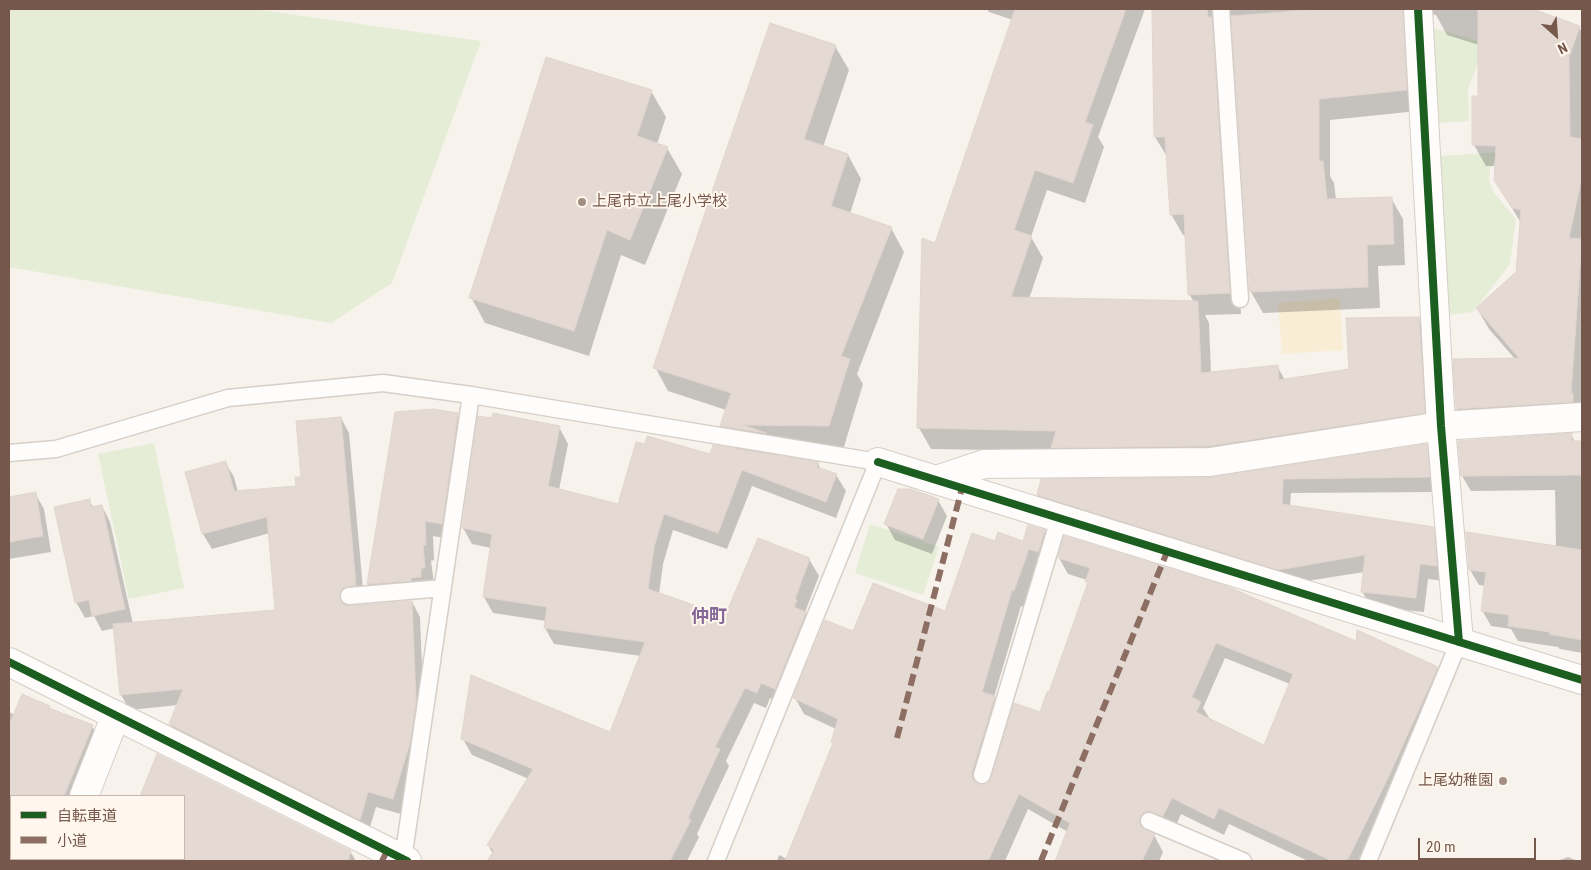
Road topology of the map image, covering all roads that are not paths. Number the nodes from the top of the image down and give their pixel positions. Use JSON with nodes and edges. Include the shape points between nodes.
{"nodes":[{"id":1,"x":1221,"y":9,"type":"edge"},
{"id":2,"x":1418,"y":9,"type":"edge"},
{"id":3,"x":1240,"y":299,"type":"dead end"},
{"id":4,"x":471,"y":395,"type":"junction"},
{"id":5,"x":1582,"y":417,"type":"edge"},
{"id":6,"x":1441,"y":426,"type":"junction"},
{"id":7,"x":9,"y":452,"type":"edge"},
{"id":8,"x":878,"y":462,"type":"junction"},
{"id":9,"x":936,"y":480,"type":"junction"},
{"id":10,"x":1059,"y":519,"type":"junction"},
{"id":11,"x":443,"y":588,"type":"junction"},
{"id":12,"x":349,"y":596,"type":"dead end"},
{"id":13,"x":1459,"y":642,"type":"junction"},
{"id":14,"x":9,"y":662,"type":"edge"},
{"id":15,"x":1582,"y":680,"type":"edge"},
{"id":16,"x":116,"y":715,"type":"junction"},
{"id":17,"x":982,"y":775,"type":"dead end"},
{"id":18,"x":84,"y":795,"type":"edge"},
{"id":19,"x":1149,"y":821,"type":"dead end"},
{"id":20,"x":405,"y":860,"type":"edge"},
{"id":21,"x":716,"y":861,"type":"edge"},
{"id":22,"x":1243,"y":861,"type":"edge"},
{"id":23,"x":1368,"y":861,"type":"edge"}],
"edges":[{"from":1,"to":3,"type":"lane"},
{"from":2,"to":6,"type":"street"},
{"from":4,"to":7,"type":"lane","via":[[383,383],[228,398],[56,450]]},
{"from":4,"to":8,"type":"lane"},
{"from":4,"to":11,"type":"lane"},
{"from":5,"to":6,"type":"street"},
{"from":6,"to":9,"type":"street","via":[[1210,462],[984,464]]},
{"from":6,"to":13,"type":"street"},
{"from":8,"to":9,"type":"street"},
{"from":8,"to":21,"type":"lane"},
{"from":9,"to":10,"type":"street"},
{"from":10,"to":13,"type":"street"},
{"from":10,"to":17,"type":"lane"},
{"from":11,"to":12,"type":"lane"},
{"from":11,"to":20,"type":"lane"},
{"from":13,"to":15,"type":"street"},
{"from":13,"to":23,"type":"lane"},
{"from":14,"to":16,"type":"street"},
{"from":16,"to":18,"type":"street"},
{"from":16,"to":20,"type":"street"},
{"from":19,"to":22,"type":"lane"}]}
